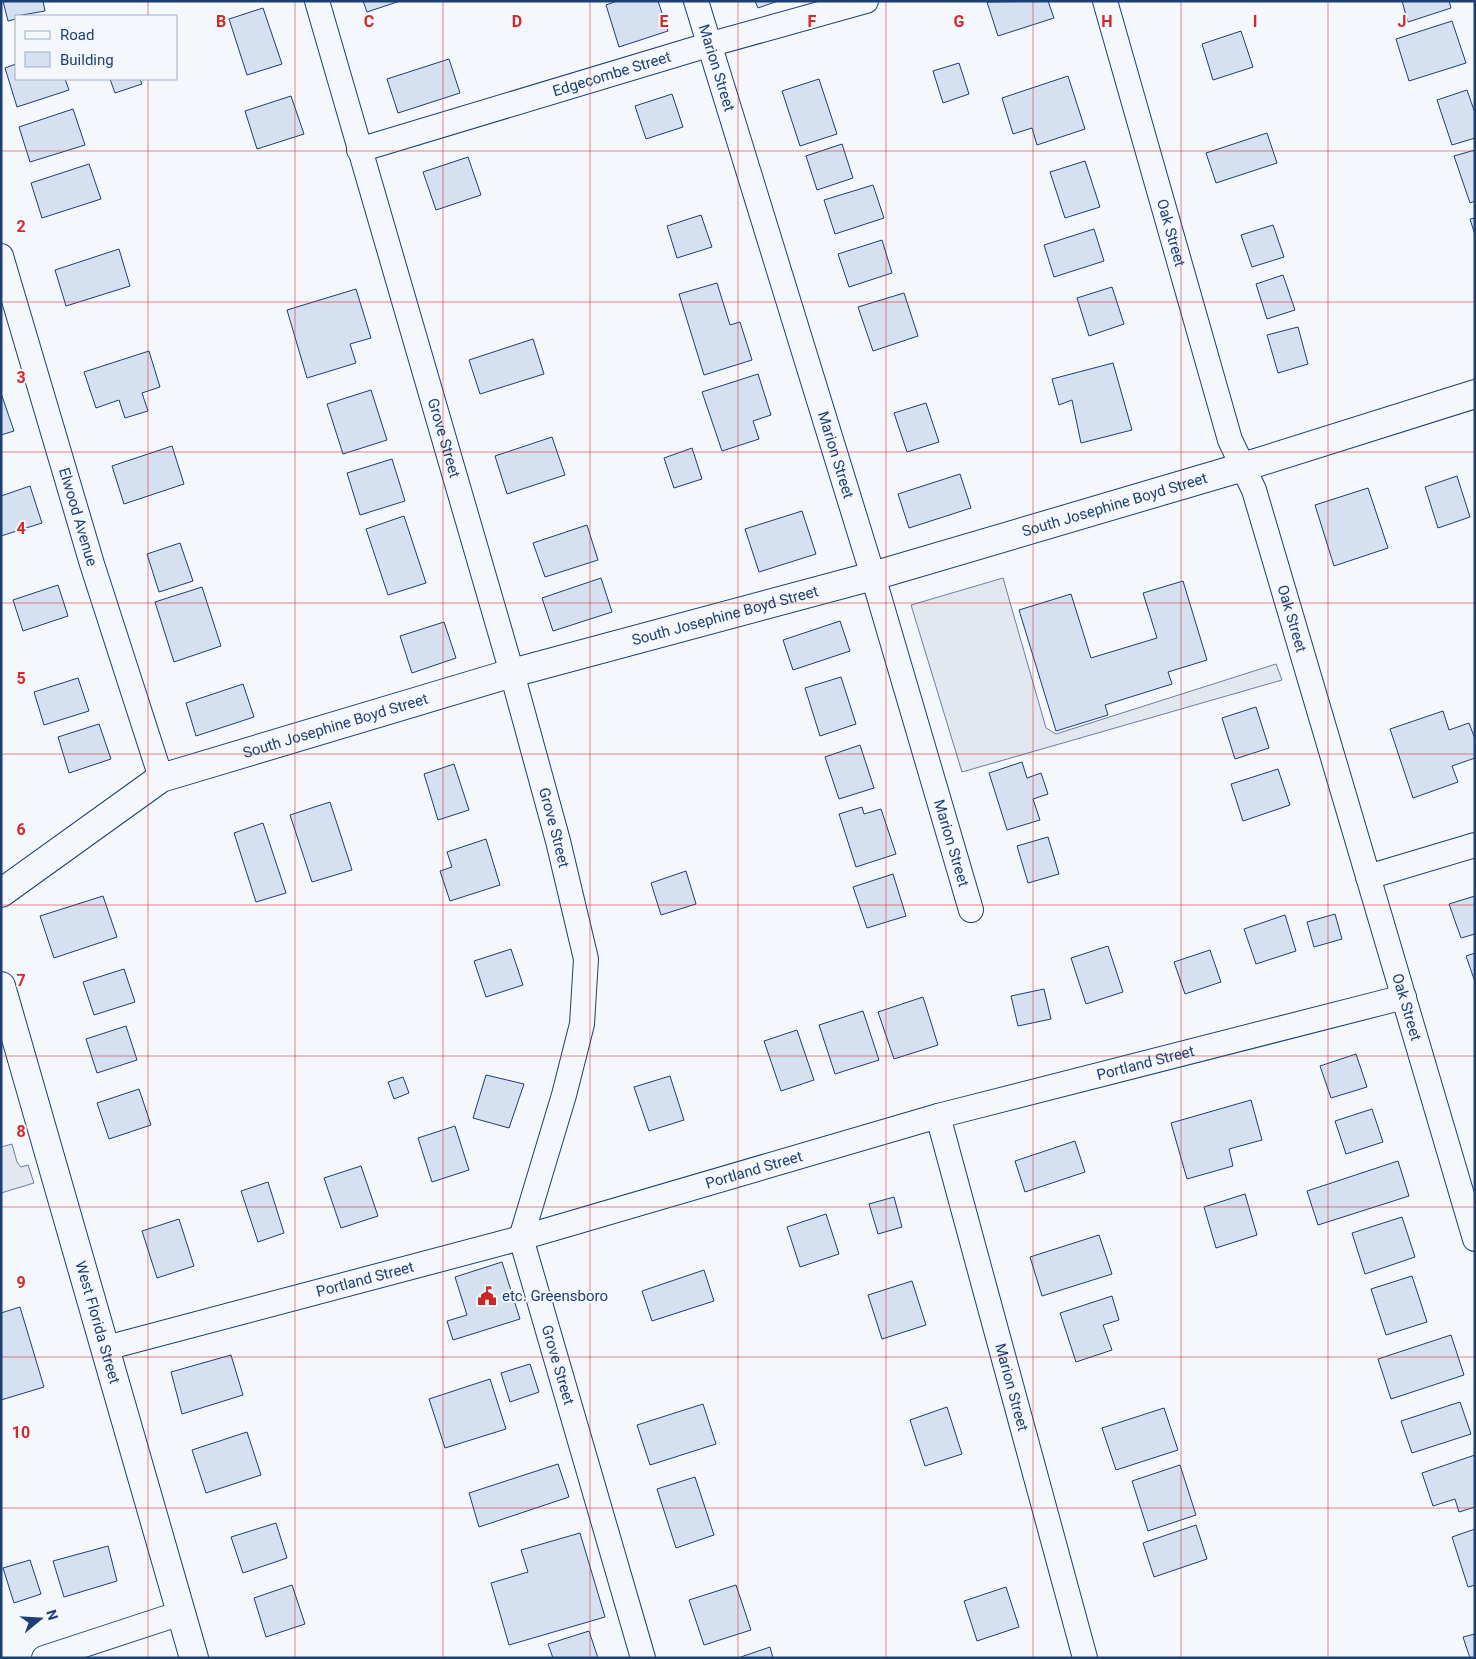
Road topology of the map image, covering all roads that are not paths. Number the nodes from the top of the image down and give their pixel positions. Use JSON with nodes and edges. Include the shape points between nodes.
{"nodes":[{"id":1,"x":317,"y":1,"type":"edge"},
{"id":2,"x":696,"y":1,"type":"edge"},
{"id":3,"x":866,"y":1,"type":"edge"},
{"id":4,"x":1105,"y":1,"type":"edge"},
{"id":5,"x":708,"y":45,"type":"junction"},
{"id":6,"x":359,"y":150,"type":"junction"},
{"id":7,"x":1,"y":256,"type":"edge"},
{"id":8,"x":1475,"y":394,"type":"edge"},
{"id":9,"x":1243,"y":466,"type":"junction"},
{"id":10,"x":873,"y":576,"type":"junction"},
{"id":11,"x":512,"y":673,"type":"junction"},
{"id":12,"x":161,"y":778,"type":"junction"},
{"id":13,"x":1475,"y":845,"type":"edge"},
{"id":14,"x":1368,"y":877,"type":"junction"},
{"id":15,"x":1,"y":893,"type":"edge"},
{"id":16,"x":971,"y":910,"type":"dead end"},
{"id":17,"x":1,"y":986,"type":"edge"},
{"id":18,"x":1404,"y":997,"type":"junction"},
{"id":19,"x":938,"y":1116,"type":"junction"},
{"id":20,"x":521,"y":1238,"type":"junction"},
{"id":21,"x":1475,"y":1239,"type":"edge"},
{"id":22,"x":106,"y":1348,"type":"junction"},
{"id":23,"x":181,"y":1613,"type":"junction"},
{"id":24,"x":44,"y":1658,"type":"edge"},
{"id":25,"x":194,"y":1658,"type":"edge"},
{"id":26,"x":643,"y":1658,"type":"edge"},
{"id":27,"x":1085,"y":1658,"type":"edge"}],
"edges":[{"from":1,"to":6,"type":"street","name":"Grove Street"},
{"from":2,"to":5,"type":"street","name":"Marion Street"},
{"from":3,"to":5,"type":"street","name":"Edgecombe Street"},
{"from":4,"to":9,"type":"street","name":"Oak Street","via":[[1230,440]]},
{"from":5,"to":6,"type":"street","name":"Edgecombe Street"},
{"from":5,"to":10,"type":"street","name":"Marion Street"},
{"from":6,"to":11,"type":"street","name":"Grove Street"},
{"from":7,"to":12,"type":"street","name":"Elwood Avenue","via":[[92,564]]},
{"from":8,"to":9,"type":"main road","name":"South Josephine Boyd Street"},
{"from":9,"to":10,"type":"main road","name":"South Josephine Boyd Street"},
{"from":9,"to":14,"type":"street","name":"Oak Street","via":[[1254,490]]},
{"from":10,"to":11,"type":"main road","name":"South Josephine Boyd Street"},
{"from":10,"to":16,"type":"street","name":"Marion Street"},
{"from":11,"to":12,"type":"main road","name":"South Josephine Boyd Street"},
{"from":11,"to":20,"type":"street","name":"Grove Street","via":[[586,959],[582,1024]]},
{"from":12,"to":15,"type":"main road","name":"South Josephine Boyd Street"},
{"from":13,"to":14,"type":"street"},
{"from":14,"to":18,"type":"street","name":"Oak Street"},
{"from":17,"to":22,"type":"main road","name":"West Florida Street"},
{"from":18,"to":19,"type":"street","name":"Portland Street"},
{"from":18,"to":21,"type":"street","name":"Oak Street"},
{"from":19,"to":20,"type":"street","name":"Portland Street"},
{"from":19,"to":27,"type":"street","name":"Marion Street"},
{"from":20,"to":22,"type":"street","name":"Portland Street"},
{"from":20,"to":26,"type":"street","name":"Grove Street"},
{"from":22,"to":23,"type":"main road","name":"West Florida Street"},
{"from":23,"to":24,"type":"street"},
{"from":23,"to":25,"type":"main road","name":"West Florida Street"}]}
